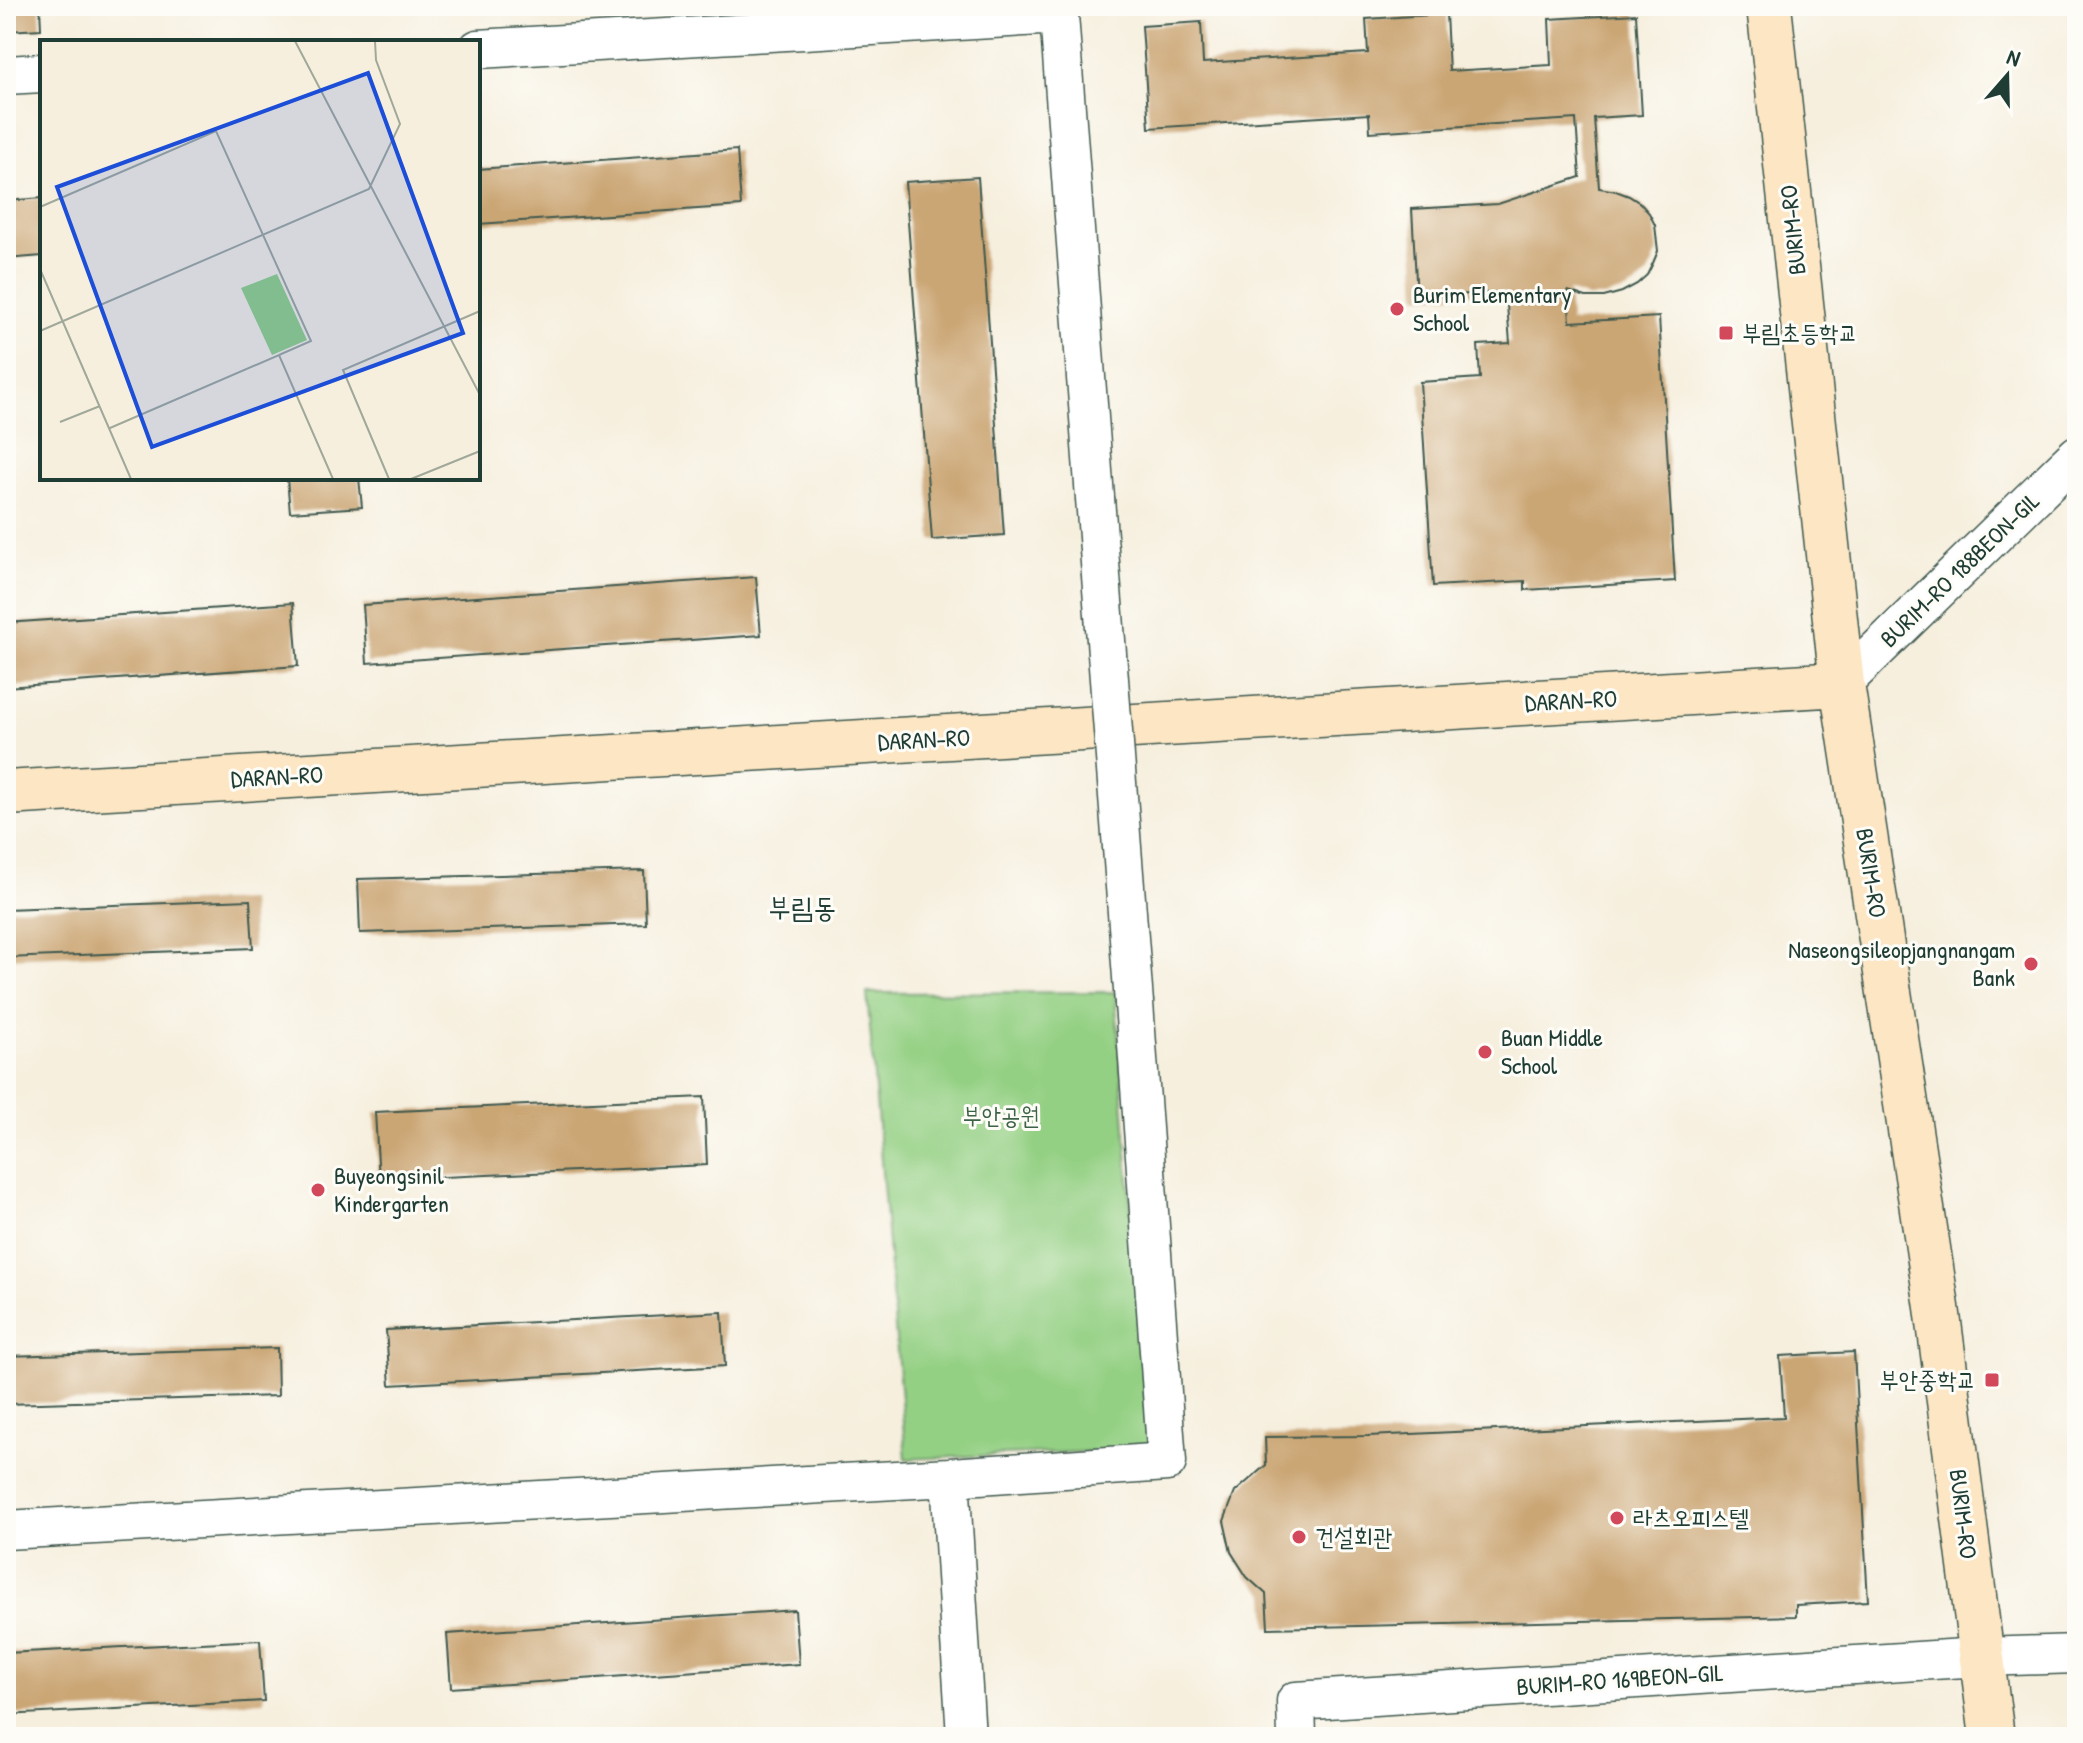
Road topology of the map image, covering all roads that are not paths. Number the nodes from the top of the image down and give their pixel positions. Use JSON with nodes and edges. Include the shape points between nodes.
{"nodes":[{"id":1,"x":1769,"y":6,"type":"edge"},
{"id":2,"x":480,"y":49,"type":"edge"},
{"id":3,"x":40,"y":73,"type":"edge"},
{"id":4,"x":6,"y":75,"type":"edge"},
{"id":5,"x":2077,"y":455,"type":"edge"},
{"id":6,"x":1842,"y":684,"type":"junction"},
{"id":7,"x":6,"y":793,"type":"edge"},
{"id":8,"x":950,"y":1477,"type":"junction"},
{"id":9,"x":6,"y":1530,"type":"edge"},
{"id":10,"x":2077,"y":1654,"type":"edge"},
{"id":11,"x":1980,"y":1657,"type":"junction"},
{"id":12,"x":966,"y":1737,"type":"edge"},
{"id":13,"x":1297,"y":1737,"type":"edge"},
{"id":14,"x":1992,"y":1737,"type":"edge"}],
"edges":[{"from":1,"to":6,"type":"street","name":"BURIM-RO"},
{"from":2,"to":8,"type":"street","bridge":true,"via":[[1059,15],[1167,1462]]},
{"from":3,"to":4,"type":"street"},
{"from":5,"to":6,"type":"street","name":"BURIM-RO 188BEON-GIL"},
{"from":6,"to":7,"type":"street","name":"DARAN-RO"},
{"from":6,"to":11,"type":"street","name":"BURIM-RO","via":[[1937,1307]]},
{"from":8,"to":9,"type":"street"},
{"from":8,"to":12,"type":"street"},
{"from":10,"to":11,"type":"street"},
{"from":11,"to":13,"type":"street","name":"BURIM-RO 169BEON-GIL","via":[[1296,1701]]},
{"from":11,"to":14,"type":"street","name":"BURIM-RO"}]}
